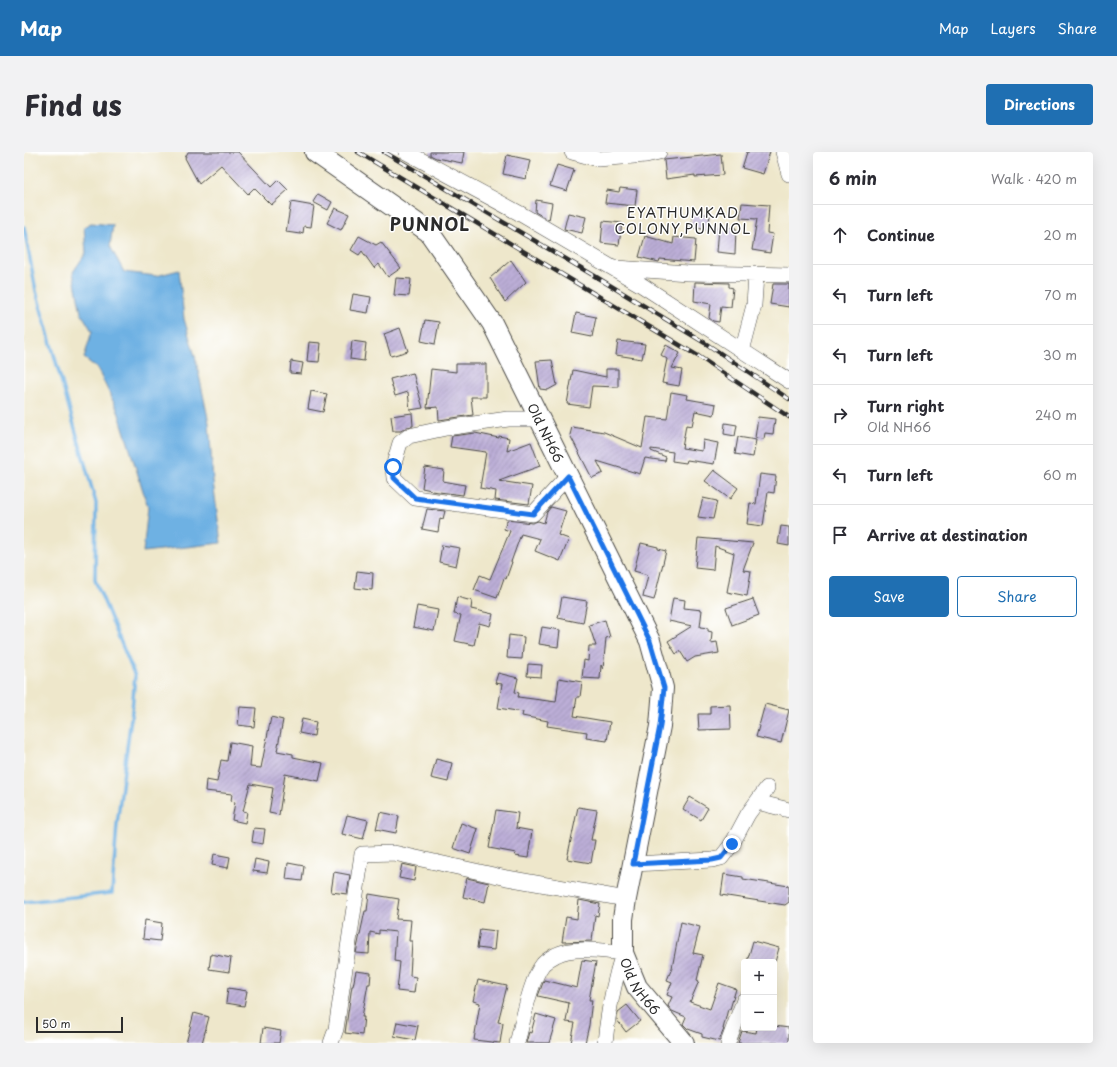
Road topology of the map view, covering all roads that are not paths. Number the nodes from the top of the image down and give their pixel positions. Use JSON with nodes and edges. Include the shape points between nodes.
{"nodes":[{"id":1,"x":406,"y":152,"type":"edge"},
{"id":2,"x":572,"y":152,"type":"edge"},
{"id":3,"x":659,"y":152,"type":"edge"},
{"id":4,"x":783,"y":152,"type":"edge"},
{"id":5,"x":322,"y":154,"type":"edge"},
{"id":6,"x":789,"y":174,"type":"edge"},
{"id":7,"x":613,"y":268,"type":"junction"},
{"id":8,"x":756,"y":275,"type":"junction"},
{"id":9,"x":789,"y":276,"type":"edge"},
{"id":10,"x":742,"y":351,"type":"junction"},
{"id":11,"x":789,"y":381,"type":"edge"},
{"id":12,"x":541,"y":419,"type":"junction"},
{"id":13,"x":568,"y":476,"type":"junction"},
{"id":14,"x":767,"y":788,"type":"dead end"},
{"id":15,"x":757,"y":802,"type":"junction"},
{"id":16,"x":789,"y":810,"type":"edge"},
{"id":17,"x":633,"y":864,"type":"junction"},
{"id":18,"x":626,"y":899,"type":"junction"},
{"id":19,"x":623,"y":953,"type":"junction"},
{"id":20,"x":741,"y":1008,"type":"edge"},
{"id":21,"x":331,"y":1043,"type":"edge"},
{"id":22,"x":517,"y":1043,"type":"edge"},
{"id":23,"x":605,"y":1043,"type":"edge"},
{"id":24,"x":684,"y":1043,"type":"edge"},
{"id":25,"x":728,"y":1043,"type":"edge"}],
"edges":[{"from":1,"to":7,"type":"street","via":[[519,213]]},
{"from":2,"to":3,"type":"street","via":[[598,159]]},
{"from":4,"to":6,"type":"street"},
{"from":5,"to":12,"type":"main road","name":"Old NH66","via":[[429,232],[492,323]]},
{"from":7,"to":8,"type":"street"},
{"from":7,"to":10,"type":"street"},
{"from":8,"to":9,"type":"street"},
{"from":8,"to":10,"type":"street","via":[[754,305]]},
{"from":10,"to":11,"type":"street"},
{"from":12,"to":13,"type":"main road","name":"Old NH66"},
{"from":12,"to":13,"type":"street","via":[[508,419],[409,436],[400,443],[393,467],[394,478],[415,498],[533,514]]},
{"from":13,"to":17,"type":"main road","name":"Old NH66","via":[[650,641],[664,688],[660,726]]},
{"from":14,"to":15,"type":"street"},
{"from":15,"to":16,"type":"street"},
{"from":15,"to":17,"type":"street","via":[[721,858]]},
{"from":17,"to":18,"type":"main road","name":"Old NH66"},
{"from":18,"to":19,"type":"main road","name":"Old NH66"},
{"from":18,"to":21,"type":"street","via":[[507,878],[394,853],[362,854],[336,1029]]},
{"from":19,"to":22,"type":"street","via":[[574,950],[557,954],[544,964],[534,981]]},
{"from":19,"to":23,"type":"street","via":[[614,980]]},
{"from":19,"to":24,"type":"main road","name":"Old NH66","via":[[637,987]]},
{"from":20,"to":25,"type":"street"}]}
